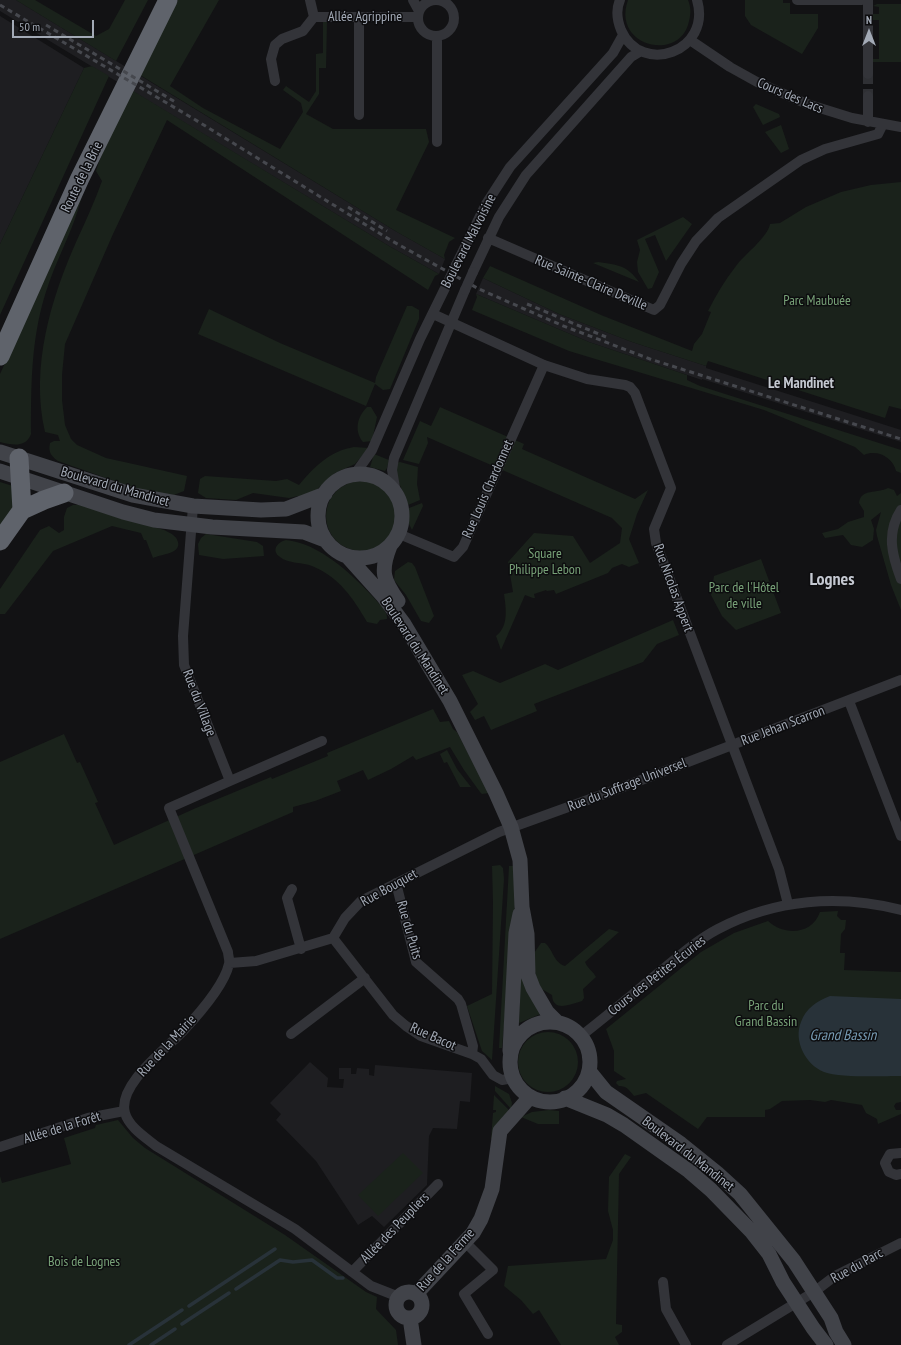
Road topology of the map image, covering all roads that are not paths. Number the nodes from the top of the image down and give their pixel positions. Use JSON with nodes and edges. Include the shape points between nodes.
{"nodes":[{"id":1,"x":156,"y":0,"type":"edge"},
{"id":2,"x":168,"y":0,"type":"edge"},
{"id":3,"x":310,"y":0,"type":"edge"},
{"id":4,"x":413,"y":0,"type":"edge"},
{"id":5,"x":620,"y":0,"type":"edge"},
{"id":6,"x":697,"y":0,"type":"edge"},
{"id":7,"x":797,"y":0,"type":"edge"},
{"id":8,"x":862,"y":0,"type":"edge"},
{"id":9,"x":868,"y":0,"type":"edge"},
{"id":10,"x":451,"y":3,"type":"edge"},
{"id":11,"x":418,"y":14,"type":"junction"},
{"id":12,"x":314,"y":17,"type":"junction"},
{"id":13,"x":359,"y":17,"type":"junction"},
{"id":14,"x":623,"y":35,"type":"junction"},
{"id":15,"x":437,"y":37,"type":"junction"},
{"id":16,"x":690,"y":40,"type":"junction"},
{"id":17,"x":641,"y":51,"type":"junction"},
{"id":18,"x":868,"y":74,"type":"tunnel mouth"},
{"id":19,"x":275,"y":81,"type":"dead end"},
{"id":20,"x":868,"y":96,"type":"tunnel mouth"},
{"id":21,"x":359,"y":115,"type":"dead end"},
{"id":22,"x":868,"y":122,"type":"junction"},
{"id":23,"x":883,"y":124,"type":"junction"},
{"id":24,"x":901,"y":127,"type":"edge"},
{"id":25,"x":437,"y":142,"type":"dead end"},
{"id":26,"x":488,"y":238,"type":"junction"},
{"id":27,"x":433,"y":314,"type":"junction"},
{"id":28,"x":451,"y":323,"type":"junction"},
{"id":29,"x":0,"y":332,"type":"edge"},
{"id":30,"x":0,"y":356,"type":"edge"},
{"id":31,"x":544,"y":365,"type":"junction"},
{"id":32,"x":0,"y":452,"type":"edge"},
{"id":33,"x":19,"y":458,"type":"junction"},
{"id":34,"x":0,"y":471,"type":"edge"},
{"id":35,"x":355,"y":474,"type":"junction"},
{"id":36,"x":21,"y":478,"type":"junction"},
{"id":37,"x":64,"y":493,"type":"junction"},
{"id":38,"x":396,"y":493,"type":"junction"},
{"id":39,"x":325,"y":494,"type":"junction"},
{"id":40,"x":193,"y":506,"type":"junction"},
{"id":41,"x":22,"y":510,"type":"junction"},
{"id":42,"x":901,"y":510,"type":"edge"},
{"id":43,"x":191,"y":525,"type":"junction"},
{"id":44,"x":399,"y":534,"type":"junction"},
{"id":45,"x":325,"y":540,"type":"junction"},
{"id":46,"x":0,"y":541,"type":"edge"},
{"id":47,"x":390,"y":546,"type":"junction"},
{"id":48,"x":347,"y":556,"type":"junction"},
{"id":49,"x":901,"y":579,"type":"edge"},
{"id":50,"x":901,"y":680,"type":"edge"},
{"id":51,"x":450,"y":701,"type":"junction"},
{"id":52,"x":848,"y":701,"type":"junction"},
{"id":53,"x":322,"y":741,"type":"dead end"},
{"id":54,"x":732,"y":746,"type":"junction"},
{"id":55,"x":230,"y":781,"type":"junction"},
{"id":56,"x":516,"y":825,"type":"junction"},
{"id":57,"x":901,"y":836,"type":"edge"},
{"id":58,"x":397,"y":882,"type":"junction"},
{"id":59,"x":292,"y":889,"type":"dead end"},
{"id":60,"x":788,"y":904,"type":"junction"},
{"id":61,"x":522,"y":907,"type":"junction"},
{"id":62,"x":901,"y":910,"type":"edge"},
{"id":63,"x":334,"y":938,"type":"junction"},
{"id":64,"x":301,"y":949,"type":"junction"},
{"id":65,"x":230,"y":963,"type":"junction"},
{"id":66,"x":365,"y":978,"type":"junction"},
{"id":67,"x":557,"y":1022,"type":"junction"},
{"id":68,"x":290,"y":1034,"type":"dead end"},
{"id":69,"x":581,"y":1036,"type":"junction"},
{"id":70,"x":472,"y":1054,"type":"junction"},
{"id":71,"x":509,"y":1059,"type":"junction"},
{"id":72,"x":588,"y":1071,"type":"junction"},
{"id":73,"x":513,"y":1078,"type":"junction"},
{"id":74,"x":530,"y":1097,"type":"junction"},
{"id":75,"x":565,"y":1098,"type":"junction"},
{"id":76,"x":124,"y":1111,"type":"junction"},
{"id":77,"x":0,"y":1147,"type":"edge"},
{"id":78,"x":901,"y":1153,"type":"edge"},
{"id":79,"x":901,"y":1174,"type":"edge"},
{"id":80,"x":438,"y":1184,"type":"dead end"},
{"id":81,"x":465,"y":1242,"type":"junction"},
{"id":82,"x":901,"y":1243,"type":"edge"},
{"id":83,"x":352,"y":1272,"type":"junction"},
{"id":84,"x":663,"y":1282,"type":"dead end"},
{"id":85,"x":814,"y":1292,"type":"junction"},
{"id":86,"x":416,"y":1294,"type":"junction"},
{"id":87,"x":398,"y":1297,"type":"junction"},
{"id":88,"x":796,"y":1302,"type":"junction"},
{"id":89,"x":410,"y":1318,"type":"junction"},
{"id":90,"x":488,"y":1334,"type":"dead end"},
{"id":91,"x":414,"y":1345,"type":"edge"},
{"id":92,"x":686,"y":1345,"type":"edge"},
{"id":93,"x":727,"y":1345,"type":"edge"},
{"id":94,"x":826,"y":1345,"type":"edge"},
{"id":95,"x":844,"y":1345,"type":"edge"}],
"edges":[{"from":1,"to":29,"type":"highway","name":"Route de la Brie","via":[[84,148]]},
{"from":2,"to":30,"type":"highway","name":"Route de la Brie","via":[[80,178]]},
{"from":3,"to":12,"type":"street","name":"Allée Agrippine"},
{"from":4,"to":11,"type":"street"},
{"from":5,"to":14,"type":"street","via":[[618,14]]},
{"from":6,"to":16,"type":"street","via":[[699,19]]},
{"from":7,"to":8,"type":"street"},
{"from":9,"to":18,"type":"street"},
{"from":10,"to":11,"type":"street","via":[[433,0],[422,6]]},
{"from":10,"to":15,"type":"street","via":[[453,23],[447,33]]},
{"from":11,"to":13,"type":"street","name":"Allée Agrippine"},
{"from":11,"to":15,"type":"street","via":[[420,29],[430,36]]},
{"from":12,"to":13,"type":"street","name":"Allée Agrippine"},
{"from":12,"to":19,"type":"street","name":"Allée Agrippine","via":[[302,31],[274,45],[271,59]]},
{"from":13,"to":21,"type":"street"},
{"from":14,"to":17,"type":"street"},
{"from":14,"to":27,"type":"street","name":"Boulevard Malvoisine","bridge":true,"via":[[613,53],[510,167],[486,204]]},
{"from":15,"to":25,"type":"street"},
{"from":16,"to":17,"type":"street","via":[[676,51],[667,54]]},
{"from":16,"to":22,"type":"street","name":"Cours des Lacs","via":[[730,67],[783,94],[831,112]]},
{"from":17,"to":26,"type":"street","name":"Boulevard Malvoisine","via":[[631,57],[526,175]]},
{"from":20,"to":22,"type":"street"},
{"from":22,"to":23,"type":"street","name":"Cours des Lacs"},
{"from":23,"to":24,"type":"street","name":"Cours des Lacs"},
{"from":23,"to":26,"type":"street","name":"Rue Sainte-Claire Deville","via":[[878,134],[825,149],[791,166],[718,218],[696,241],[660,305],[654,310]]},
{"from":26,"to":28,"type":"street","name":"Boulevard Malvoisine","bridge":true},
{"from":27,"to":28,"type":"street"},
{"from":27,"to":35,"type":"street","name":"Boulevard Malvoisine","via":[[372,450]]},
{"from":28,"to":31,"type":"street"},
{"from":28,"to":38,"type":"street","name":"Boulevard Malvoisine","via":[[394,458],[392,476]]},
{"from":31,"to":44,"type":"street","name":"Rue Louis Chardonnet","via":[[463,547],[454,557]]},
{"from":31,"to":54,"type":"street","name":"Rue Nicolas Appert","via":[[582,378],[630,387],[635,393],[672,488],[656,522],[654,536]]},
{"from":32,"to":33,"type":"street","name":"Boulevard du Mandinet"},
{"from":33,"to":36,"type":"highway"},
{"from":33,"to":40,"type":"street","name":"Boulevard du Mandinet","via":[[133,495]]},
{"from":34,"to":36,"type":"street","name":"Boulevard du Mandinet"},
{"from":35,"to":38,"type":"street","via":[[378,478]]},
{"from":35,"to":39,"type":"street","via":[[341,479]]},
{"from":36,"to":37,"type":"street","name":"Boulevard du Mandinet"},
{"from":36,"to":41,"type":"highway"},
{"from":37,"to":41,"type":"highway"},
{"from":37,"to":43,"type":"street","name":"Boulevard du Mandinet","via":[[123,512]]},
{"from":38,"to":44,"type":"street","via":[[402,509]]},
{"from":39,"to":40,"type":"street","name":"Boulevard du Mandinet","via":[[286,509]]},
{"from":39,"to":45,"type":"street","via":[[318,517]]},
{"from":40,"to":43,"type":"street","name":"Rue du Village"},
{"from":41,"to":46,"type":"highway"},
{"from":42,"to":49,"type":"street","via":[[896,517],[891,544]]},
{"from":43,"to":45,"type":"street","name":"Boulevard du Mandinet","via":[[304,532]]},
{"from":43,"to":55,"type":"street","name":"Rue du Village","via":[[183,636],[184,665]]},
{"from":44,"to":47,"type":"street"},
{"from":45,"to":48,"type":"street","via":[[335,550]]},
{"from":47,"to":48,"type":"street","via":[[370,557]]},
{"from":47,"to":51,"type":"street","name":"Boulevard du Mandinet","via":[[384,560],[385,580],[446,681]]},
{"from":48,"to":51,"type":"street","name":"Boulevard du Mandinet","via":[[404,624]]},
{"from":50,"to":52,"type":"street","name":"Rue Jehan Scarron"},
{"from":51,"to":56,"type":"street","name":"Boulevard du Mandinet"},
{"from":52,"to":54,"type":"street","name":"Rue Jehan Scarron"},
{"from":52,"to":57,"type":"street"},
{"from":53,"to":55,"type":"street"},
{"from":54,"to":56,"type":"street","name":"Rue du Suffrage Universel"},
{"from":54,"to":60,"type":"street","name":"Rue Jehan Scarron","via":[[779,869]]},
{"from":55,"to":65,"type":"street","via":[[169,808],[228,952]]},
{"from":56,"to":58,"type":"street","name":"Rue Bouquet"},
{"from":56,"to":61,"type":"street","name":"Boulevard du Mandinet"},
{"from":58,"to":63,"type":"street","name":"Rue Bouquet","via":[[361,901],[345,918]]},
{"from":58,"to":70,"type":"street","name":"Rue du Puits","via":[[416,962],[458,999],[473,1046]]},
{"from":59,"to":64,"type":"street","via":[[287,898]]},
{"from":60,"to":62,"type":"street","name":"Cours des Petites Écuries","via":[[855,901]]},
{"from":60,"to":69,"type":"street","name":"Cours des Petites Écuries","via":[[717,930],[690,948]]},
{"from":61,"to":67,"type":"street","name":"Boulevard du Mandinet","via":[[527,934],[528,975],[547,1012]]},
{"from":61,"to":71,"type":"street","name":"Boulevard du Mandinet","via":[[516,933]]},
{"from":63,"to":64,"type":"street"},
{"from":63,"to":66,"type":"street","name":"Rue Bacot"},
{"from":64,"to":65,"type":"street","via":[[256,961]]},
{"from":65,"to":76,"type":"street","name":"Rue de la Mairie","via":[[205,1005],[134,1081]]},
{"from":66,"to":68,"type":"street"},
{"from":66,"to":70,"type":"street","name":"Rue Bacot","via":[[393,1015],[406,1026],[421,1036]]},
{"from":67,"to":69,"type":"street","via":[[570,1027]]},
{"from":67,"to":71,"type":"street","via":[[535,1024],[522,1032],[513,1044]]},
{"from":69,"to":72,"type":"street","via":[[590,1056]]},
{"from":70,"to":73,"type":"street","name":"Rue Bacot","via":[[481,1059],[493,1075],[502,1080]]},
{"from":71,"to":73,"type":"street"},
{"from":72,"to":75,"type":"street","via":[[578,1090]]},
{"from":72,"to":85,"type":"street","name":"Boulevard du Mandinet","via":[[606,1092],[681,1144],[740,1194],[787,1251]]},
{"from":73,"to":74,"type":"street","via":[[518,1087]]},
{"from":74,"to":75,"type":"street","via":[[551,1102]]},
{"from":74,"to":81,"type":"street","name":"Rue de la Ferme","via":[[500,1131],[490,1197],[481,1219]]},
{"from":75,"to":88,"type":"street","name":"Boulevard du Mandinet","via":[[607,1115],[690,1171],[751,1231],[769,1254]]},
{"from":76,"to":77,"type":"street","name":"Allée de la Forêt","via":[[88,1118]]},
{"from":76,"to":83,"type":"street","via":[[139,1133],[156,1146],[295,1229]]},
{"from":78,"to":79,"type":"street","via":[[890,1154],[886,1163],[889,1172]]},
{"from":80,"to":83,"type":"street","name":"Allée des Peupliers"},
{"from":81,"to":86,"type":"street","name":"Rue de la Ferme"},
{"from":81,"to":90,"type":"street","via":[[493,1270],[464,1294]]},
{"from":82,"to":85,"type":"street","name":"Rue du Parc","via":[[835,1276]]},
{"from":83,"to":87,"type":"street","via":[[371,1286]]},
{"from":84,"to":92,"type":"street","via":[[666,1309]]},
{"from":85,"to":88,"type":"street","name":"Rue du Parc"},
{"from":85,"to":95,"type":"street","name":"Boulevard du Mandinet"},
{"from":86,"to":87,"type":"street","via":[[406,1292]]},
{"from":86,"to":89,"type":"street","via":[[421,1300],[422,1308],[418,1315]]},
{"from":87,"to":89,"type":"street","via":[[396,1310],[402,1316]]},
{"from":88,"to":93,"type":"street","name":"Rue du Parc"},
{"from":88,"to":94,"type":"street","name":"Boulevard du Mandinet"},
{"from":89,"to":91,"type":"street"}]}
